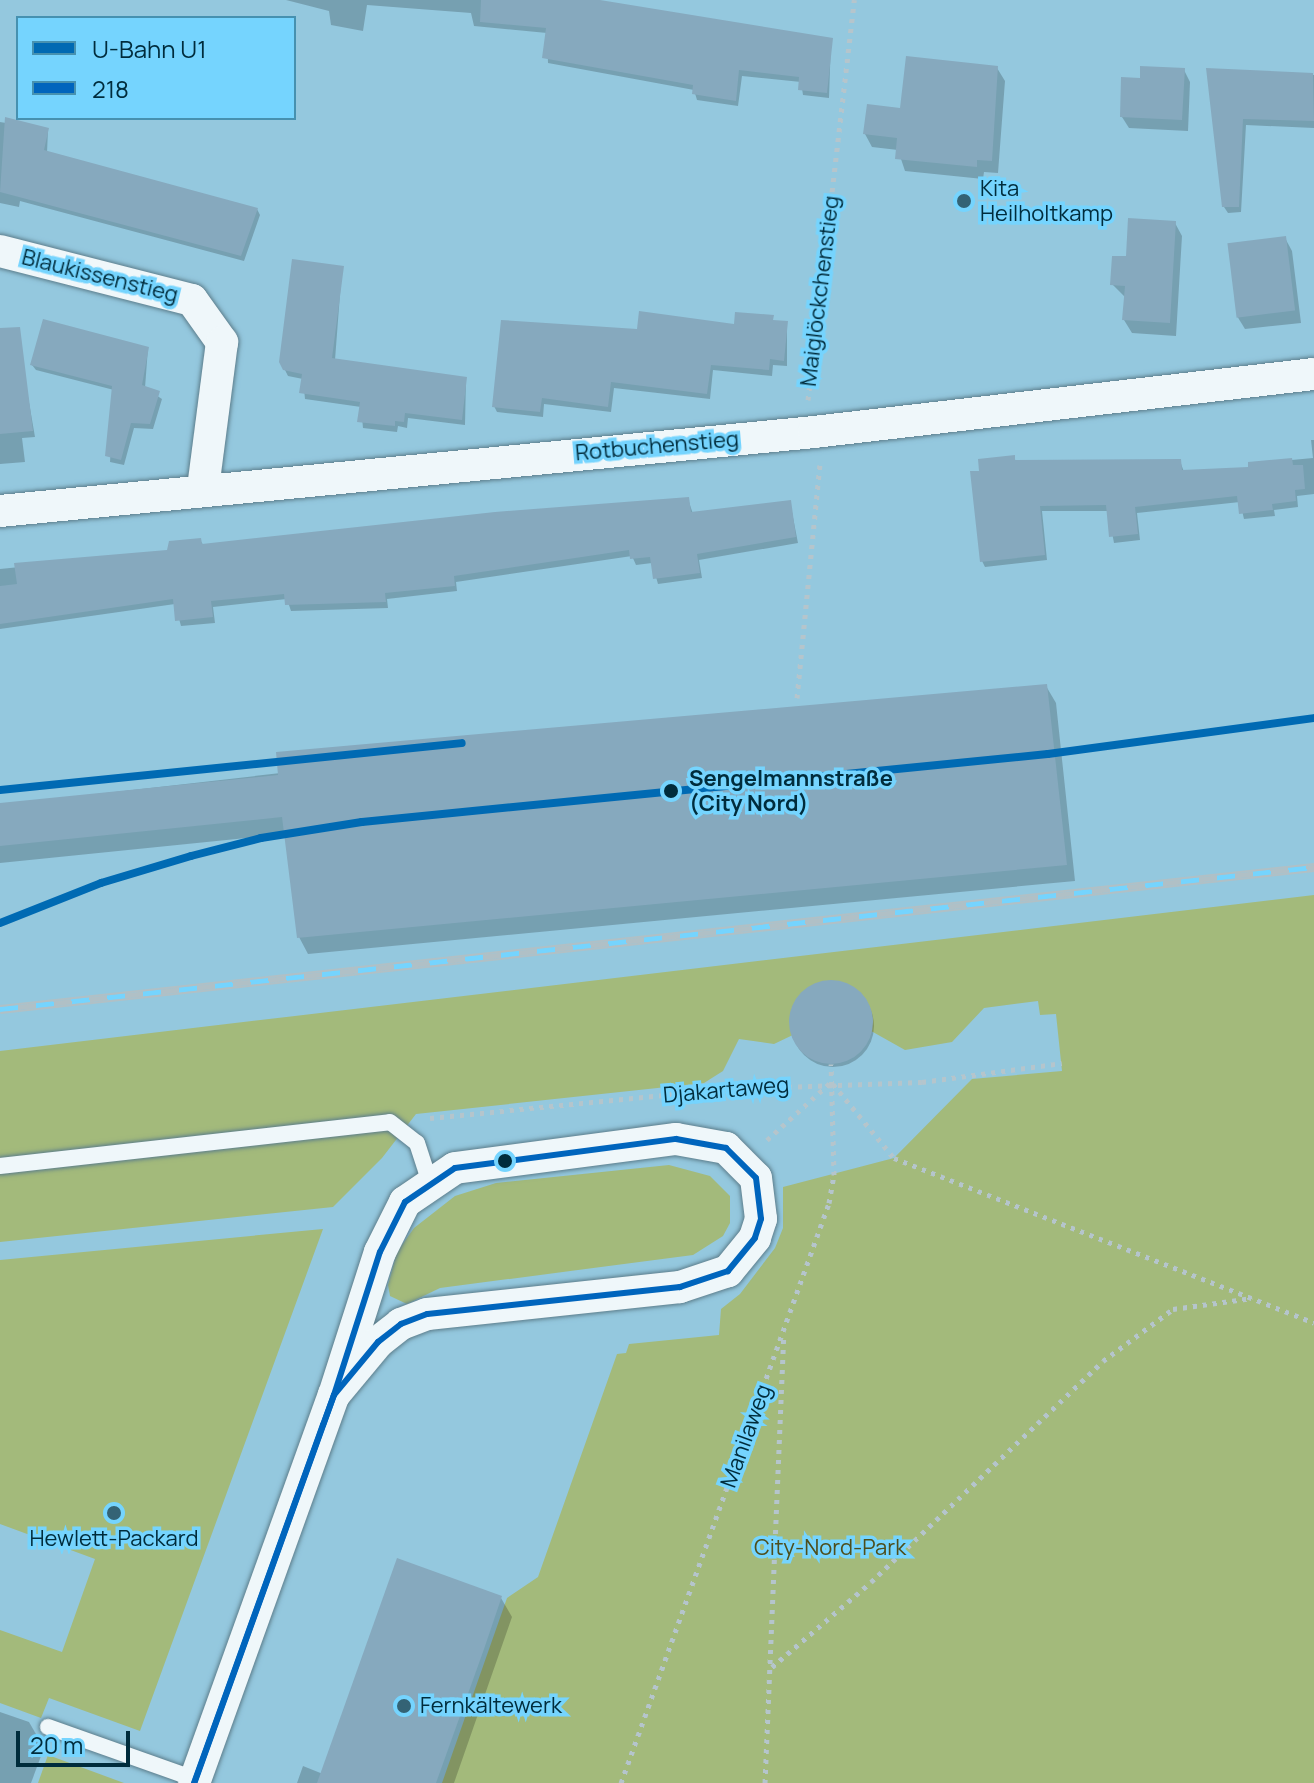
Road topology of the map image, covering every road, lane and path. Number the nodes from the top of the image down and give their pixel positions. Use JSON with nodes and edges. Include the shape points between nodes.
{"nodes":[{"id":1,"x":854,"y":0,"type":"edge"},
{"id":2,"x":0,"y":251,"type":"edge"},
{"id":3,"x":1314,"y":374,"type":"edge"},
{"id":4,"x":814,"y":432,"type":"junction"},
{"id":5,"x":203,"y":489,"type":"junction"},
{"id":6,"x":0,"y":511,"type":"edge"},
{"id":7,"x":797,"y":698,"type":"dead end"},
{"id":8,"x":1062,"y":1063,"type":"dead end"},
{"id":9,"x":831,"y":1064,"type":"dead end"},
{"id":10,"x":832,"y":1082,"type":"junction"},
{"id":11,"x":390,"y":1122,"type":"junction"},
{"id":12,"x":757,"y":1149,"type":"dead end"},
{"id":13,"x":0,"y":1166,"type":"edge"},
{"id":14,"x":429,"y":1181,"type":"junction"},
{"id":15,"x":1252,"y":1298,"type":"junction"},
{"id":16,"x":1314,"y":1323,"type":"edge"},
{"id":17,"x":784,"y":1329,"type":"junction"},
{"id":18,"x":334,"y":1395,"type":"junction"},
{"id":19,"x":772,"y":1667,"type":"junction"},
{"id":20,"x":48,"y":1727,"type":"dead end"},
{"id":21,"x":195,"y":1781,"type":"edge"},
{"id":22,"x":621,"y":1783,"type":"edge"},
{"id":23,"x":765,"y":1783,"type":"edge"}],
"edges":[{"from":1,"to":4,"type":"path","name":"Maiglöckchenstieg","via":[[807,396]]},
{"from":2,"to":5,"type":"street","name":"Blaukissenstieg","via":[[192,300],[222,342]]},
{"from":3,"to":4,"type":"street","name":"Rotbuchenstieg"},
{"from":4,"to":5,"type":"street","name":"Rotbuchenstieg"},
{"from":4,"to":7,"type":"path","name":"Maiglöckchenstieg","via":[[820,457]]},
{"from":5,"to":6,"type":"street","name":"Rotbuchenstieg"},
{"from":8,"to":10,"type":"path","name":"Djakartaweg","via":[[922,1082]]},
{"from":9,"to":10,"type":"path","name":"Manilaweg"},
{"from":10,"to":11,"type":"path","name":"Djakartaweg"},
{"from":10,"to":12,"type":"path"},
{"from":10,"to":15,"type":"path","via":[[894,1158]]},
{"from":10,"to":17,"type":"path","name":"Manilaweg","via":[[834,1175],[829,1203]]},
{"from":11,"to":13,"type":"lane"},
{"from":11,"to":14,"type":"lane","via":[[417,1143]]},
{"from":14,"to":18,"type":"street","via":[[405,1202],[380,1252]]},
{"from":14,"to":18,"type":"street","via":[[485,1162],[676,1139],[704,1141],[726,1148],[756,1178],[761,1219],[745,1255],[708,1280],[427,1314],[401,1324],[378,1342]]},
{"from":15,"to":16,"type":"path"},
{"from":15,"to":19,"type":"path","via":[[1173,1309],[1103,1361],[871,1582]]},
{"from":17,"to":19,"type":"path"},
{"from":17,"to":22,"type":"path","name":"Manilaweg"},
{"from":18,"to":21,"type":"street"},
{"from":19,"to":23,"type":"path"},
{"from":20,"to":21,"type":"lane"}]}
